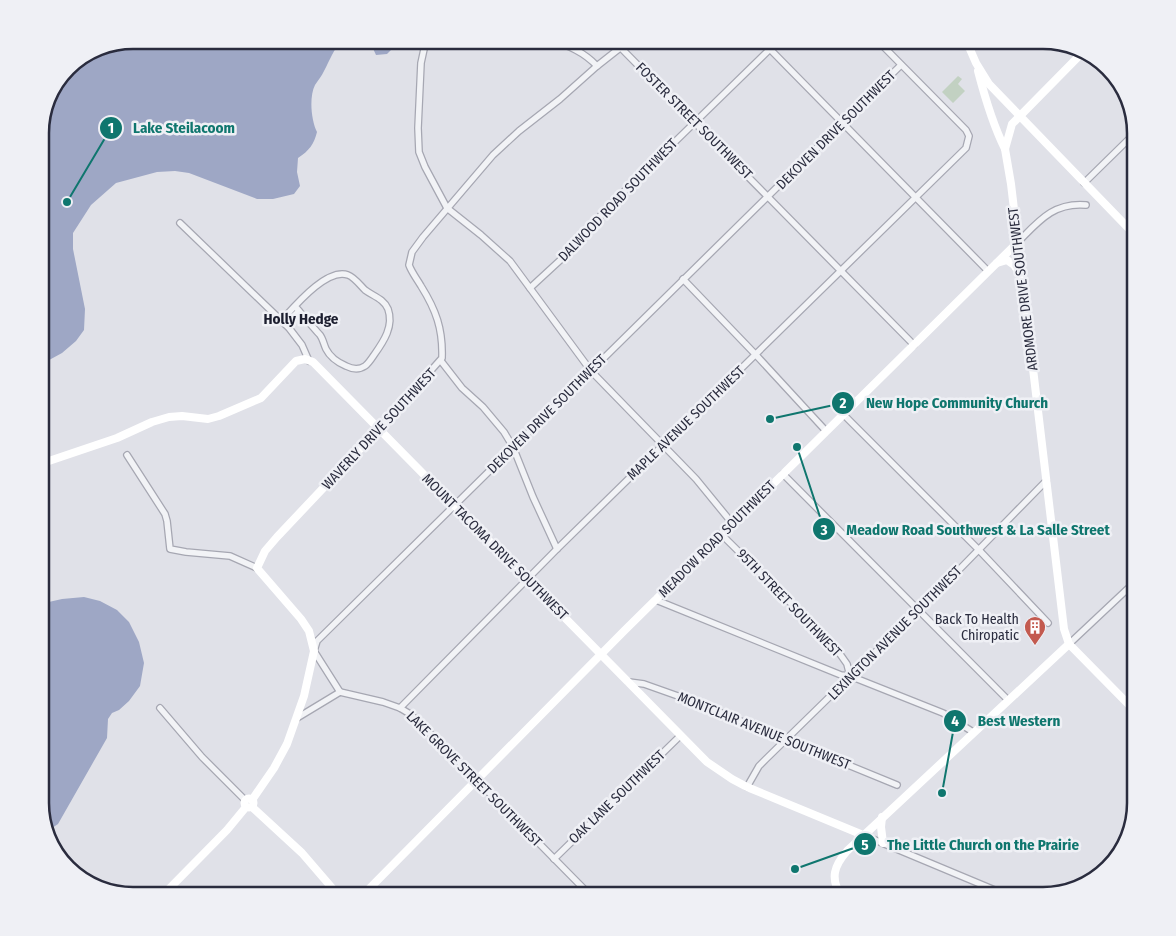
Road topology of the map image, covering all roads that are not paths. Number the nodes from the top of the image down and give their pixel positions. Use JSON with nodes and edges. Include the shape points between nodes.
{"nodes":[{"id":1,"x":424,"y":49,"type":"edge"},
{"id":2,"x":575,"y":49,"type":"edge"},
{"id":3,"x":621,"y":49,"type":"edge"},
{"id":4,"x":623,"y":49,"type":"edge"},
{"id":5,"x":770,"y":49,"type":"joint"},
{"id":6,"x":886,"y":49,"type":"edge"},
{"id":7,"x":970,"y":49,"type":"edge"},
{"id":8,"x":1078,"y":57,"type":"edge"},
{"id":9,"x":976,"y":63,"type":"junction"},
{"id":10,"x":901,"y":65,"type":"junction"},
{"id":11,"x":597,"y":66,"type":"junction"},
{"id":12,"x":1020,"y":116,"type":"junction"},
{"id":13,"x":695,"y":122,"type":"junction"},
{"id":14,"x":843,"y":124,"type":"junction"},
{"id":15,"x":1127,"y":141,"type":"edge"},
{"id":16,"x":1005,"y":150,"type":"junction"},
{"id":17,"x":1084,"y":183,"type":"junction"},
{"id":18,"x":768,"y":196,"type":"junction"},
{"id":19,"x":915,"y":198,"type":"junction"},
{"id":20,"x":1086,"y":205,"type":"dead end"},
{"id":21,"x":447,"y":208,"type":"junction"},
{"id":22,"x":180,"y":223,"type":"dead end"},
{"id":23,"x":1127,"y":227,"type":"edge"},
{"id":24,"x":1017,"y":243,"type":"junction"},
{"id":25,"x":996,"y":264,"type":"junction"},
{"id":26,"x":842,"y":271,"type":"junction"},
{"id":27,"x":988,"y":271,"type":"junction"},
{"id":28,"x":1021,"y":277,"type":"junction"},
{"id":29,"x":683,"y":279,"type":"junction"},
{"id":30,"x":530,"y":288,"type":"junction"},
{"id":31,"x":297,"y":309,"type":"junction"},
{"id":32,"x":283,"y":322,"type":"junction"},
{"id":33,"x":914,"y":345,"type":"junction"},
{"id":34,"x":756,"y":354,"type":"junction"},
{"id":35,"x":309,"y":361,"type":"junction"},
{"id":36,"x":441,"y":361,"type":"junction"},
{"id":37,"x":591,"y":371,"type":"junction"},
{"id":38,"x":843,"y":414,"type":"junction"},
{"id":39,"x":379,"y":429,"type":"junction"},
{"id":40,"x":826,"y":431,"type":"junction"},
{"id":41,"x":664,"y":445,"type":"junction"},
{"id":42,"x":513,"y":447,"type":"junction"},
{"id":43,"x":127,"y":454,"type":"dead end"},
{"id":44,"x":49,"y":461,"type":"edge"},
{"id":45,"x":783,"y":474,"type":"junction"},
{"id":46,"x":1046,"y":481,"type":"junction"},
{"id":47,"x":454,"y":505,"type":"junction"},
{"id":48,"x":732,"y":523,"type":"junction"},
{"id":49,"x":722,"y":534,"type":"junction"},
{"id":50,"x":558,"y":549,"type":"junction"},
{"id":51,"x":978,"y":549,"type":"junction"},
{"id":52,"x":257,"y":568,"type":"junction"},
{"id":53,"x":528,"y":579,"type":"junction"},
{"id":54,"x":1127,"y":589,"type":"edge"},
{"id":55,"x":656,"y":600,"type":"junction"},
{"id":56,"x":918,"y":610,"type":"junction"},
{"id":57,"x":1048,"y":623,"type":"dead end"},
{"id":58,"x":1069,"y":644,"type":"junction"},
{"id":59,"x":314,"y":651,"type":"junction"},
{"id":60,"x":600,"y":655,"type":"junction"},
{"id":61,"x":850,"y":676,"type":"junction"},
{"id":62,"x":629,"y":682,"type":"junction"},
{"id":63,"x":340,"y":692,"type":"junction"},
{"id":64,"x":1008,"y":700,"type":"junction"},
{"id":65,"x":1127,"y":703,"type":"edge"},
{"id":66,"x":160,"y":708,"type":"dead end"},
{"id":67,"x":400,"y":708,"type":"junction"},
{"id":68,"x":296,"y":718,"type":"junction"},
{"id":69,"x":973,"y":732,"type":"junction"},
{"id":70,"x":680,"y":736,"type":"junction"},
{"id":71,"x":785,"y":740,"type":"junction"},
{"id":72,"x":476,"y":780,"type":"junction"},
{"id":73,"x":897,"y":785,"type":"dead end"},
{"id":74,"x":748,"y":787,"type":"junction"},
{"id":75,"x":249,"y":803,"type":"junction"},
{"id":76,"x":882,"y":817,"type":"junction"},
{"id":77,"x":863,"y":835,"type":"junction"},
{"id":78,"x":883,"y":842,"type":"junction"},
{"id":79,"x":554,"y":859,"type":"junction"},
{"id":80,"x":171,"y":887,"type":"edge"},
{"id":81,"x":332,"y":887,"type":"edge"},
{"id":82,"x":371,"y":887,"type":"edge"},
{"id":83,"x":582,"y":887,"type":"edge"},
{"id":84,"x":836,"y":887,"type":"edge"},
{"id":85,"x":987,"y":887,"type":"edge"}],
"edges":[{"from":1,"to":21,"type":"street","via":[[419,148],[425,167]]},
{"from":2,"to":11,"type":"street"},
{"from":3,"to":11,"type":"street","name":"WAVERLY DRIVE SOUTHWEST"},
{"from":4,"to":13,"type":"street","name":"FOSTER STREET SOUTHWEST"},
{"from":5,"to":13,"type":"street","name":"DALWOOD ROAD SOUTHWEST"},
{"from":5,"to":14,"type":"street"},
{"from":6,"to":10,"type":"street"},
{"from":7,"to":9,"type":"street"},
{"from":8,"to":12,"type":"street","name":"ARDMORE DRIVE SOUTHWEST"},
{"from":9,"to":12,"type":"street","via":[[989,84]]},
{"from":9,"to":16,"type":"street","via":[[983,93]]},
{"from":10,"to":14,"type":"street","name":"DEKOVEN DRIVE SOUTHWEST"},
{"from":10,"to":19,"type":"street","name":"MAPLE AVENUE SOUTHWEST","via":[[968,136],[966,148]]},
{"from":11,"to":21,"type":"street","name":"WAVERLY DRIVE SOUTHWEST","via":[[506,142]]},
{"from":12,"to":16,"type":"street","name":"ARDMORE DRIVE SOUTHWEST","via":[[1010,129]]},
{"from":12,"to":17,"type":"street"},
{"from":13,"to":18,"type":"street","name":"FOSTER STREET SOUTHWEST"},
{"from":13,"to":30,"type":"street","name":"DALWOOD ROAD SOUTHWEST","via":[[605,210],[581,241]]},
{"from":14,"to":18,"type":"street","name":"DEKOVEN DRIVE SOUTHWEST"},
{"from":14,"to":19,"type":"street"},
{"from":15,"to":17,"type":"street"},
{"from":16,"to":24,"type":"street","name":"ARDMORE DRIVE SOUTHWEST"},
{"from":17,"to":23,"type":"street"},
{"from":18,"to":26,"type":"street","name":"FOSTER STREET SOUTHWEST"},
{"from":18,"to":29,"type":"street","name":"DEKOVEN DRIVE SOUTHWEST"},
{"from":19,"to":26,"type":"street","name":"MAPLE AVENUE SOUTHWEST"},
{"from":19,"to":27,"type":"street"},
{"from":20,"to":24,"type":"street","name":"MEADOW ROAD SOUTHWEST","via":[[1054,209]]},
{"from":21,"to":30,"type":"street","via":[[500,251]]},
{"from":21,"to":36,"type":"street","name":"WAVERLY DRIVE SOUTHWEST","via":[[412,252],[409,263],[440,325]]},
{"from":22,"to":32,"type":"street"},
{"from":24,"to":25,"type":"street","name":"MEADOW ROAD SOUTHWEST"},
{"from":24,"to":28,"type":"street","name":"ARDMORE DRIVE SOUTHWEST"},
{"from":25,"to":27,"type":"street","name":"MEADOW ROAD SOUTHWEST"},
{"from":25,"to":28,"type":"street","via":[[1003,260],[1011,262]]},
{"from":26,"to":33,"type":"street","name":"FOSTER STREET SOUTHWEST"},
{"from":26,"to":34,"type":"street","name":"MAPLE AVENUE SOUTHWEST"},
{"from":27,"to":33,"type":"street","name":"MEADOW ROAD SOUTHWEST"},
{"from":28,"to":46,"type":"street","name":"ARDMORE DRIVE SOUTHWEST"},
{"from":29,"to":34,"type":"street"},
{"from":29,"to":37,"type":"street","name":"DEKOVEN DRIVE SOUTHWEST"},
{"from":30,"to":37,"type":"street"},
{"from":31,"to":31,"type":"street","via":[[302,297],[328,279],[339,273],[349,275],[388,308],[389,328],[384,342],[371,359],[364,367],[355,369],[332,357],[322,337]]},
{"from":31,"to":32,"type":"street"},
{"from":32,"to":35,"type":"street","via":[[302,345]]},
{"from":33,"to":38,"type":"street","name":"MEADOW ROAD SOUTHWEST"},
{"from":34,"to":40,"type":"street"},
{"from":34,"to":41,"type":"street","name":"MAPLE AVENUE SOUTHWEST"},
{"from":35,"to":39,"type":"street","name":"MOUNT TACOMA DRIVE SOUTHWEST"},
{"from":35,"to":44,"type":"street","via":[[296,361],[261,398],[237,409],[208,419],[163,418]]},
{"from":36,"to":39,"type":"street","name":"WAVERLY DRIVE SOUTHWEST"},
{"from":36,"to":42,"type":"street","via":[[462,388],[490,415]]},
{"from":37,"to":41,"type":"street"},
{"from":37,"to":42,"type":"street","name":"DEKOVEN DRIVE SOUTHWEST"},
{"from":38,"to":40,"type":"street","name":"MEADOW ROAD SOUTHWEST"},
{"from":38,"to":51,"type":"street"},
{"from":39,"to":47,"type":"street","name":"MOUNT TACOMA DRIVE SOUTHWEST"},
{"from":39,"to":52,"type":"street","name":"WAVERLY DRIVE SOUTHWEST","via":[[276,537]]},
{"from":40,"to":45,"type":"street","name":"MEADOW ROAD SOUTHWEST"},
{"from":41,"to":48,"type":"street"},
{"from":41,"to":50,"type":"street","name":"MAPLE AVENUE SOUTHWEST"},
{"from":42,"to":47,"type":"street","name":"DEKOVEN DRIVE SOUTHWEST"},
{"from":42,"to":50,"type":"street"},
{"from":43,"to":52,"type":"street","via":[[165,514],[170,549],[230,556]]},
{"from":45,"to":48,"type":"street","name":"MEADOW ROAD SOUTHWEST"},
{"from":45,"to":56,"type":"street"},
{"from":46,"to":51,"type":"street","name":"LEXINGTON AVENUE SOUTHWEST"},
{"from":46,"to":58,"type":"street","name":"ARDMORE DRIVE SOUTHWEST","via":[[1061,615]]},
{"from":47,"to":53,"type":"street","name":"MOUNT TACOMA DRIVE SOUTHWEST"},
{"from":47,"to":59,"type":"street","name":"DEKOVEN DRIVE SOUTHWEST","via":[[317,641]]},
{"from":48,"to":49,"type":"street","name":"MEADOW ROAD SOUTHWEST"},
{"from":49,"to":55,"type":"street","name":"MEADOW ROAD SOUTHWEST"},
{"from":49,"to":61,"type":"street","name":"95TH STREET SOUTHWEST","via":[[835,647],[847,664]]},
{"from":50,"to":53,"type":"street","name":"MAPLE AVENUE SOUTHWEST"},
{"from":51,"to":56,"type":"street","name":"LEXINGTON AVENUE SOUTHWEST"},
{"from":51,"to":57,"type":"street"},
{"from":52,"to":59,"type":"street","via":[[301,619],[309,631]]},
{"from":53,"to":60,"type":"street","name":"MOUNT TACOMA DRIVE SOUTHWEST"},
{"from":53,"to":67,"type":"street","name":"MAPLE AVENUE SOUTHWEST"},
{"from":54,"to":58,"type":"street"},
{"from":55,"to":60,"type":"street","name":"MEADOW ROAD SOUTHWEST"},
{"from":55,"to":61,"type":"street"},
{"from":56,"to":61,"type":"street","name":"LEXINGTON AVENUE SOUTHWEST"},
{"from":56,"to":64,"type":"street"},
{"from":58,"to":64,"type":"street"},
{"from":58,"to":65,"type":"street"},
{"from":59,"to":63,"type":"street"},
{"from":59,"to":68,"type":"street","name":"DEKOVEN DRIVE SOUTHWEST"},
{"from":60,"to":62,"type":"street","name":"MOUNT TACOMA DRIVE SOUTHWEST"},
{"from":60,"to":72,"type":"street","name":"MEADOW ROAD SOUTHWEST"},
{"from":61,"to":69,"type":"street","via":[[943,713]]},
{"from":61,"to":71,"type":"street","name":"LEXINGTON AVENUE SOUTHWEST"},
{"from":62,"to":70,"type":"street","name":"MOUNT TACOMA DRIVE SOUTHWEST"},
{"from":62,"to":71,"type":"street","name":"MONTCLAIR AVENUE SOUTHWEST","via":[[692,701]]},
{"from":63,"to":67,"type":"street","name":"LAKE GROVE STREET SOUTHWEST"},
{"from":63,"to":68,"type":"street"},
{"from":64,"to":69,"type":"street"},
{"from":66,"to":75,"type":"street","via":[[202,757]]},
{"from":67,"to":72,"type":"street","name":"LAKE GROVE STREET SOUTHWEST","via":[[410,714]]},
{"from":68,"to":75,"type":"street","name":"DEKOVEN DRIVE SOUTHWEST","via":[[274,768]]},
{"from":69,"to":76,"type":"street"},
{"from":70,"to":74,"type":"street","name":"MOUNT TACOMA DRIVE SOUTHWEST","via":[[707,762]]},
{"from":70,"to":79,"type":"street","name":"OAK LANE SOUTHWEST"},
{"from":71,"to":73,"type":"street","name":"MONTCLAIR AVENUE SOUTHWEST"},
{"from":71,"to":74,"type":"street","name":"LEXINGTON AVENUE SOUTHWEST","via":[[759,766]]},
{"from":72,"to":79,"type":"street","name":"LAKE GROVE STREET SOUTHWEST"},
{"from":72,"to":82,"type":"street","name":"MEADOW ROAD SOUTHWEST"},
{"from":74,"to":77,"type":"street","name":"MOUNT TACOMA DRIVE SOUTHWEST"},
{"from":75,"to":80,"type":"street","name":"DEKOVEN DRIVE SOUTHWEST"},
{"from":75,"to":81,"type":"street"},
{"from":76,"to":77,"type":"street"},
{"from":76,"to":78,"type":"street"},
{"from":77,"to":78,"type":"street"},
{"from":77,"to":84,"type":"street","via":[[838,861],[834,874]]},
{"from":78,"to":85,"type":"street"},
{"from":79,"to":83,"type":"street","name":"LAKE GROVE STREET SOUTHWEST"}]}
